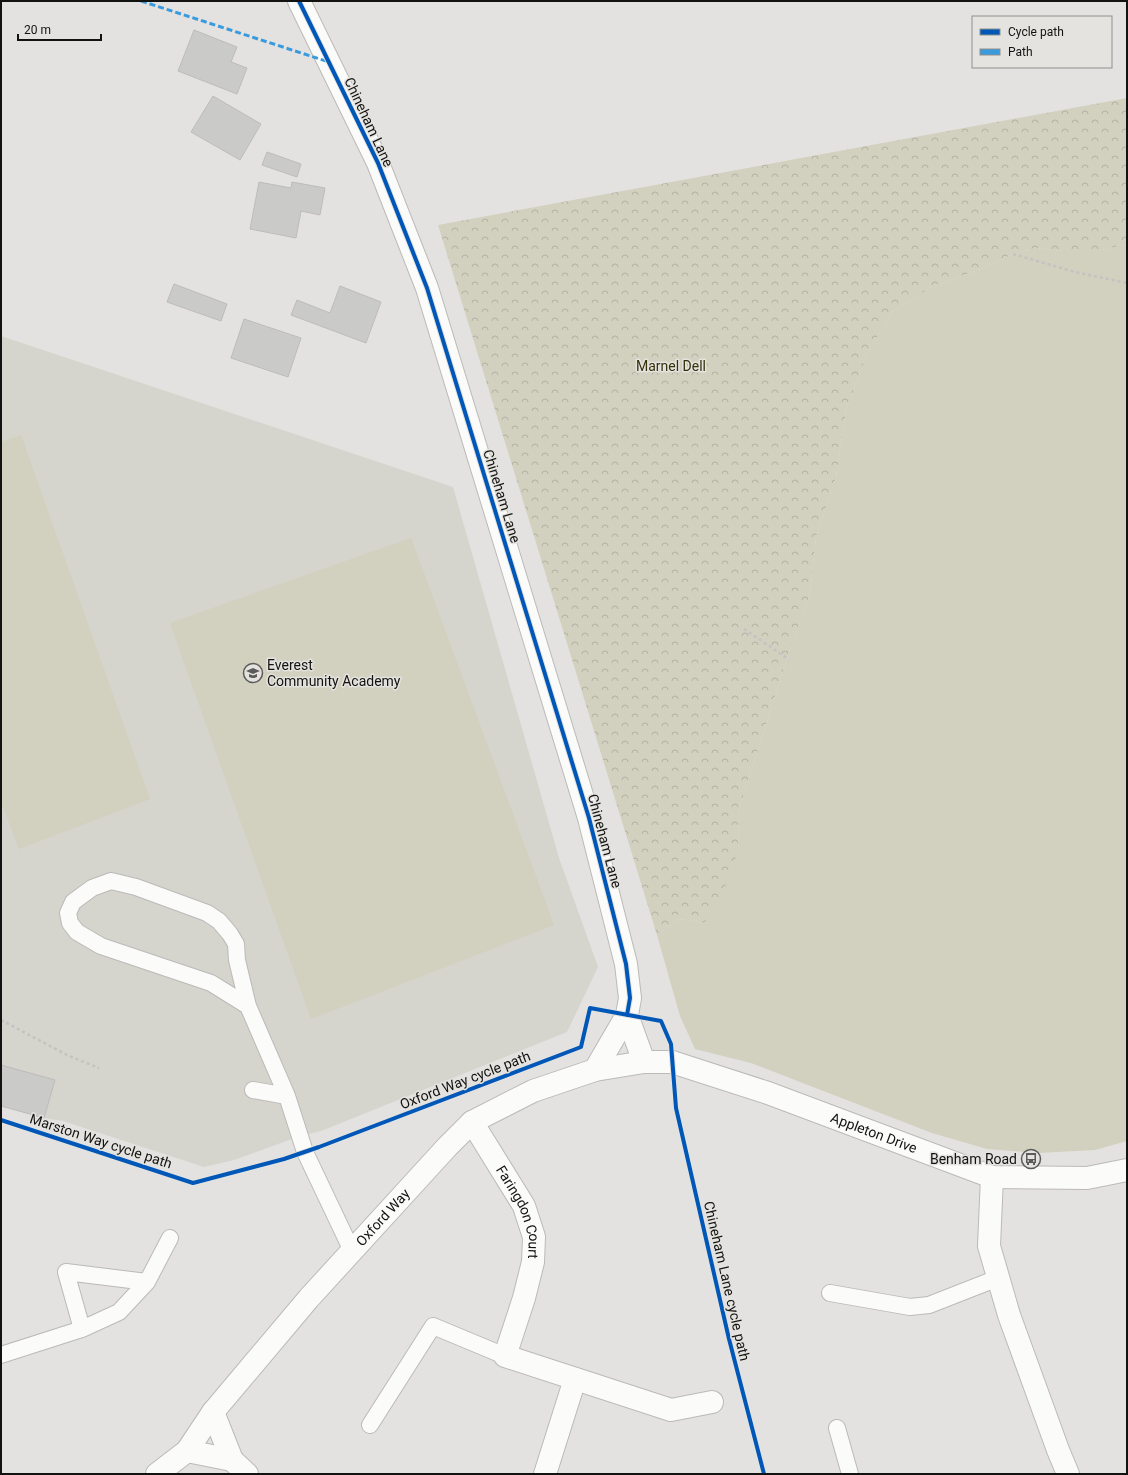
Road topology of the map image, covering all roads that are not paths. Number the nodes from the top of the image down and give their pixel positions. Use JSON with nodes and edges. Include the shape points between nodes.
{"nodes":[{"id":1,"x":299,"y":1,"type":"edge"},
{"id":2,"x":248,"y":1006,"type":"junction"},
{"id":3,"x":627,"y":1015,"type":"junction"},
{"id":4,"x":644,"y":1062,"type":"junction"},
{"id":5,"x":672,"y":1062,"type":"joint"},
{"id":6,"x":595,"y":1070,"type":"junction"},
{"id":7,"x":254,"y":1090,"type":"dead end"},
{"id":8,"x":287,"y":1096,"type":"junction"},
{"id":9,"x":472,"y":1122,"type":"junction"},
{"id":10,"x":1127,"y":1170,"type":"edge"},
{"id":11,"x":992,"y":1177,"type":"junction"},
{"id":12,"x":170,"y":1238,"type":"dead end"},
{"id":13,"x":352,"y":1250,"type":"junction"},
{"id":14,"x":998,"y":1278,"type":"junction"},
{"id":15,"x":147,"y":1282,"type":"junction"},
{"id":16,"x":830,"y":1293,"type":"dead end"},
{"id":17,"x":82,"y":1329,"type":"junction"},
{"id":18,"x":1,"y":1355,"type":"edge"},
{"id":19,"x":505,"y":1356,"type":"junction"},
{"id":20,"x":575,"y":1379,"type":"junction"},
{"id":21,"x":712,"y":1402,"type":"dead end"},
{"id":22,"x":213,"y":1412,"type":"junction"},
{"id":23,"x":370,"y":1425,"type":"dead end"},
{"id":24,"x":837,"y":1428,"type":"dead end"},
{"id":25,"x":187,"y":1451,"type":"junction"},
{"id":26,"x":240,"y":1467,"type":"edge"},
{"id":27,"x":157,"y":1474,"type":"edge"},
{"id":28,"x":545,"y":1474,"type":"edge"},
{"id":29,"x":850,"y":1474,"type":"edge"},
{"id":30,"x":1068,"y":1474,"type":"edge"}],
"edges":[{"from":1,"to":3,"type":"street","name":"Chineham Lane","via":[[378,163],[427,288],[589,818],[626,964],[630,998]]},
{"from":2,"to":2,"type":"lane","via":[[211,983],[101,946],[77,932],[70,922],[68,913],[73,902],[92,888],[111,881],[136,887],[206,913],[219,921],[236,944],[237,960]]},
{"from":2,"to":8,"type":"lane"},
{"from":3,"to":4,"type":"street","name":"Chineham Lane"},
{"from":3,"to":6,"type":"street","name":"Chineham Lane"},
{"from":4,"to":5,"type":"street","name":"Oxford Way"},
{"from":4,"to":6,"type":"street","name":"Oxford Way"},
{"from":5,"to":11,"type":"street","name":"Appleton Drive","via":[[768,1093]]},
{"from":6,"to":9,"type":"street","name":"Oxford Way","via":[[533,1091]]},
{"from":7,"to":8,"type":"lane"},
{"from":8,"to":13,"type":"lane","via":[[305,1152]]},
{"from":9,"to":13,"type":"street","name":"Oxford Way"},
{"from":9,"to":19,"type":"street","name":"Faringdon Court","via":[[524,1206],[534,1237],[533,1262]]},
{"from":10,"to":11,"type":"street","name":"Appleton Drive","via":[[1087,1178]]},
{"from":11,"to":14,"type":"street","via":[[989,1246]]},
{"from":12,"to":15,"type":"lane"},
{"from":13,"to":22,"type":"street","name":"Oxford Way"},
{"from":14,"to":16,"type":"lane","via":[[929,1305],[910,1307]]},
{"from":14,"to":30,"type":"street"},
{"from":15,"to":17,"type":"lane","via":[[119,1312]]},
{"from":15,"to":17,"type":"lane","via":[[66,1272]]},
{"from":17,"to":18,"type":"lane"},
{"from":19,"to":20,"type":"street"},
{"from":19,"to":23,"type":"lane","via":[[433,1326]]},
{"from":20,"to":21,"type":"street","via":[[671,1410]]},
{"from":20,"to":28,"type":"street"},
{"from":22,"to":25,"type":"street","name":"Oxford Way"},
{"from":22,"to":26,"type":"street"},
{"from":24,"to":29,"type":"lane"},
{"from":25,"to":26,"type":"street"},
{"from":25,"to":27,"type":"street","name":"Oxford Way"}]}
